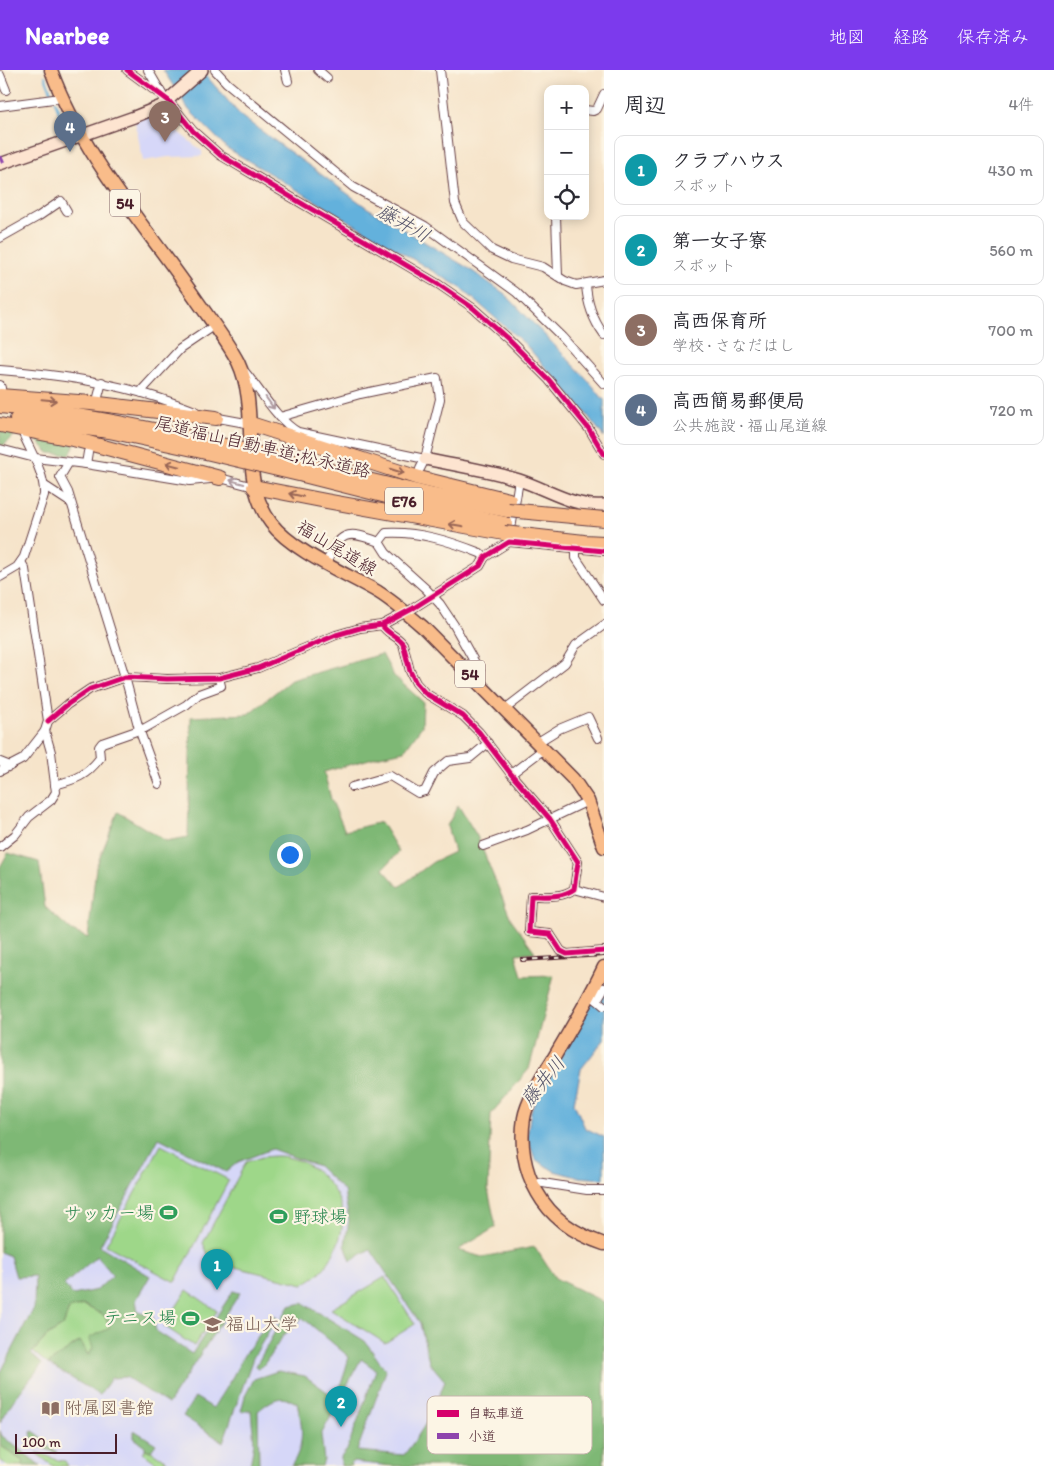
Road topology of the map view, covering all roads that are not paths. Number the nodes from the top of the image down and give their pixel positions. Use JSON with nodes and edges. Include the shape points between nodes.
{"nodes":[{"id":1,"x":51,"y":70,"type":"edge"},
{"id":2,"x":127,"y":70,"type":"edge"},
{"id":3,"x":148,"y":70,"type":"edge"},
{"id":4,"x":202,"y":70,"type":"edge"},
{"id":5,"x":215,"y":70,"type":"edge"},
{"id":6,"x":285,"y":70,"type":"edge"},
{"id":7,"x":318,"y":70,"type":"edge"},
{"id":8,"x":440,"y":70,"type":"edge"},
{"id":9,"x":0,"y":75,"type":"edge"},
{"id":10,"x":327,"y":78,"type":"dead end"},
{"id":11,"x":288,"y":82,"type":"dead end"},
{"id":12,"x":6,"y":90,"type":"dead end"},
{"id":13,"x":604,"y":94,"type":"edge"},
{"id":14,"x":61,"y":98,"type":"junction"},
{"id":15,"x":168,"y":98,"type":"junction"},
{"id":16,"x":0,"y":106,"type":"edge"},
{"id":17,"x":589,"y":110,"type":"edge"},
{"id":18,"x":81,"y":136,"type":"junction"},
{"id":19,"x":1,"y":161,"type":"edge"},
{"id":20,"x":67,"y":211,"type":"dead end"},
{"id":21,"x":556,"y":220,"type":"edge"},
{"id":22,"x":0,"y":238,"type":"edge"},
{"id":23,"x":558,"y":276,"type":"junction"},
{"id":24,"x":604,"y":280,"type":"edge"},
{"id":25,"x":586,"y":284,"type":"junction"},
{"id":26,"x":214,"y":326,"type":"junction"},
{"id":27,"x":604,"y":335,"type":"edge"},
{"id":28,"x":239,"y":365,"type":"junction"},
{"id":29,"x":0,"y":370,"type":"edge"},
{"id":30,"x":102,"y":382,"type":"junction"},
{"id":31,"x":604,"y":384,"type":"edge"},
{"id":32,"x":0,"y":390,"type":"edge"},
{"id":33,"x":142,"y":393,"type":"junction"},
{"id":34,"x":98,"y":397,"type":"dead end"},
{"id":35,"x":0,"y":406,"type":"edge"},
{"id":36,"x":0,"y":417,"type":"edge"},
{"id":37,"x":280,"y":417,"type":"junction"},
{"id":38,"x":216,"y":418,"type":"junction"},
{"id":39,"x":250,"y":424,"type":"junction"},
{"id":40,"x":0,"y":425,"type":"edge"},
{"id":41,"x":24,"y":436,"type":"dead end"},
{"id":42,"x":195,"y":444,"type":"junction"},
{"id":43,"x":0,"y":449,"type":"edge"},
{"id":44,"x":603,"y":451,"type":"edge"},
{"id":45,"x":88,"y":452,"type":"dead end"},
{"id":46,"x":34,"y":458,"type":"junction"},
{"id":47,"x":69,"y":462,"type":"junction"},
{"id":48,"x":86,"y":464,"type":"junction"},
{"id":49,"x":422,"y":464,"type":"junction"},
{"id":50,"x":304,"y":470,"type":"junction"},
{"id":51,"x":220,"y":478,"type":"junction"},
{"id":52,"x":520,"y":480,"type":"junction"},
{"id":53,"x":45,"y":486,"type":"junction"},
{"id":54,"x":254,"y":487,"type":"junction"},
{"id":55,"x":70,"y":503,"type":"junction"},
{"id":56,"x":508,"y":505,"type":"junction"},
{"id":57,"x":604,"y":505,"type":"edge"},
{"id":58,"x":604,"y":517,"type":"edge"},
{"id":59,"x":405,"y":523,"type":"dead end"},
{"id":60,"x":404,"y":532,"type":"junction"},
{"id":61,"x":506,"y":533,"type":"junction"},
{"id":62,"x":379,"y":542,"type":"junction"},
{"id":63,"x":604,"y":542,"type":"edge"},
{"id":64,"x":576,"y":549,"type":"junction"},
{"id":65,"x":604,"y":550,"type":"edge"},
{"id":66,"x":485,"y":557,"type":"junction"},
{"id":67,"x":21,"y":562,"type":"junction"},
{"id":68,"x":326,"y":564,"type":"junction"},
{"id":69,"x":0,"y":578,"type":"edge"},
{"id":70,"x":434,"y":596,"type":"junction"},
{"id":71,"x":604,"y":600,"type":"edge"},
{"id":72,"x":406,"y":612,"type":"junction"},
{"id":73,"x":382,"y":625,"type":"junction"},
{"id":74,"x":604,"y":625,"type":"edge"},
{"id":75,"x":125,"y":677,"type":"junction"},
{"id":76,"x":219,"y":678,"type":"junction"},
{"id":77,"x":474,"y":679,"type":"junction"},
{"id":78,"x":505,"y":709,"type":"junction"},
{"id":79,"x":48,"y":721,"type":"junction"},
{"id":80,"x":139,"y":729,"type":"junction"},
{"id":81,"x":45,"y":731,"type":"junction"},
{"id":82,"x":598,"y":738,"type":"dead end"},
{"id":83,"x":488,"y":743,"type":"junction"},
{"id":84,"x":541,"y":745,"type":"junction"},
{"id":85,"x":0,"y":762,"type":"edge"},
{"id":86,"x":10,"y":766,"type":"junction"},
{"id":87,"x":0,"y":771,"type":"edge"},
{"id":88,"x":511,"y":774,"type":"junction"},
{"id":89,"x":159,"y":784,"type":"dead end"},
{"id":90,"x":55,"y":785,"type":"junction"},
{"id":91,"x":352,"y":787,"type":"dead end"},
{"id":92,"x":588,"y":802,"type":"junction"},
{"id":93,"x":550,"y":819,"type":"junction"},
{"id":94,"x":483,"y":846,"type":"dead end"},
{"id":95,"x":0,"y":847,"type":"edge"},
{"id":96,"x":604,"y":847,"type":"edge"},
{"id":97,"x":574,"y":889,"type":"junction"},
{"id":98,"x":604,"y":897,"type":"edge"},
{"id":99,"x":604,"y":951,"type":"edge"},
{"id":100,"x":604,"y":968,"type":"edge"},
{"id":101,"x":604,"y":988,"type":"edge"},
{"id":102,"x":595,"y":998,"type":"junction"},
{"id":103,"x":604,"y":1006,"type":"edge"},
{"id":104,"x":530,"y":1181,"type":"junction"},
{"id":105,"x":604,"y":1190,"type":"edge"},
{"id":106,"x":604,"y":1244,"type":"edge"}],
"edges":[{"from":1,"to":14,"type":"main road","name":"福山尾道線","number":"54"},
{"from":2,"to":15,"type":"street"},
{"from":3,"to":15,"type":"street"},
{"from":4,"to":15,"type":"street"},
{"from":5,"to":31,"type":"street","via":[[226,83],[353,187],[425,226],[516,292]]},
{"from":6,"to":11,"type":"street"},
{"from":7,"to":10,"type":"street"},
{"from":8,"to":23,"type":"street","via":[[455,203],[463,222],[492,250],[511,259],[543,267]]},
{"from":9,"to":12,"type":"street"},
{"from":13,"to":17,"type":"street","via":[[597,109]]},
{"from":14,"to":16,"type":"street"},
{"from":14,"to":18,"type":"main road","name":"福山尾道線","number":"54"},
{"from":15,"to":18,"type":"street","via":[[134,117]]},
{"from":15,"to":44,"type":"street","via":[[193,131],[220,155],[473,308],[549,380]]},
{"from":18,"to":19,"type":"street"},
{"from":18,"to":26,"type":"main road","name":"福山尾道線","number":"54","via":[[119,196]]},
{"from":20,"to":22,"type":"street","via":[[60,201]]},
{"from":21,"to":23,"type":"street"},
{"from":23,"to":25,"type":"street","via":[[576,285]]},
{"from":24,"to":25,"type":"street"},
{"from":25,"to":27,"type":"street","via":[[590,308]]},
{"from":26,"to":28,"type":"main road","name":"福山尾道線","number":"54"},
{"from":26,"to":33,"type":"street","via":[[180,349]]},
{"from":28,"to":37,"type":"street","one_way":true},
{"from":28,"to":39,"type":"main road","name":"福山尾道線","number":"54","via":[[250,407]]},
{"from":29,"to":30,"type":"street"},
{"from":30,"to":33,"type":"street"},
{"from":30,"to":34,"type":"street"},
{"from":32,"to":38,"type":"highway","one_way":true},
{"from":33,"to":38,"type":"street"},
{"from":35,"to":42,"type":"highway","name":"尾道福山自動車道;松永道路","number":"E76","via":[[112,422]]},
{"from":36,"to":42,"type":"highway","name":"尾道福山自動車道;松永道路","number":"E76"},
{"from":37,"to":49,"type":"street","via":[[289,427],[305,434]]},
{"from":37,"to":49,"type":"street","via":[[360,394],[437,378],[440,399]]},
{"from":38,"to":39,"type":"street"},
{"from":39,"to":54,"type":"main road","name":"福山尾道線","number":"54"},
{"from":39,"to":56,"type":"highway","one_way":true},
{"from":51,"to":40,"type":"highway","one_way":true,"via":[[77,440]]},
{"from":41,"to":46,"type":"street"},
{"from":42,"to":50,"type":"highway","name":"尾道福山自動車道;松永道路","number":"E76","bridge":true},
{"from":43,"to":46,"type":"street"},
{"from":45,"to":48,"type":"street"},
{"from":46,"to":47,"type":"street"},
{"from":46,"to":53,"type":"street"},
{"from":47,"to":48,"type":"street"},
{"from":47,"to":55,"type":"street","via":[[60,477]]},
{"from":48,"to":51,"type":"street","via":[[190,481]]},
{"from":49,"to":52,"type":"street"},
{"from":50,"to":56,"type":"highway","name":"尾道福山自動車道;松永道路","number":"E76","via":[[434,496]]},
{"from":50,"to":61,"type":"highway","name":"尾道福山自動車道;松永道路","number":"E76"},
{"from":54,"to":51,"type":"street","one_way":true},
{"from":52,"to":57,"type":"street","via":[[568,500]]},
{"from":52,"to":61,"type":"street"},
{"from":53,"to":55,"type":"street"},
{"from":53,"to":67,"type":"street"},
{"from":61,"to":54,"type":"highway","one_way":true},
{"from":54,"to":68,"type":"main road","name":"福山尾道線","number":"54","via":[[262,508],[280,534]]},
{"from":55,"to":75,"type":"street"},
{"from":56,"to":58,"type":"highway","name":"尾道福山自動車道;松永道路","number":"E76","bridge":true},
{"from":59,"to":60,"type":"street"},
{"from":60,"to":62,"type":"street","via":[[386,533]]},
{"from":60,"to":66,"type":"street","via":[[442,539]]},
{"from":61,"to":63,"type":"highway","name":"尾道福山自動車道;松永道路","number":"E76","bridge":true,"via":[[561,535]]},
{"from":61,"to":64,"type":"street"},
{"from":61,"to":66,"type":"street"},
{"from":62,"to":68,"type":"street","via":[[361,535],[344,536]]},
{"from":62,"to":70,"type":"street","via":[[386,553]]},
{"from":64,"to":65,"type":"street"},
{"from":64,"to":71,"type":"street","via":[[576,558]]},
{"from":66,"to":70,"type":"street","via":[[480,566]]},
{"from":67,"to":69,"type":"street"},
{"from":67,"to":79,"type":"street","via":[[25,570]]},
{"from":68,"to":72,"type":"main road","name":"福山尾道線","number":"54"},
{"from":70,"to":72,"type":"street"},
{"from":70,"to":77,"type":"street","via":[[480,672]]},
{"from":72,"to":73,"type":"street"},
{"from":72,"to":77,"type":"main road","name":"福山尾道線","number":"54"},
{"from":73,"to":76,"type":"street","via":[[336,635],[258,668]]},
{"from":73,"to":83,"type":"street","via":[[403,644],[416,683],[425,693],[463,716]]},
{"from":74,"to":78,"type":"street","via":[[576,645],[565,663]]},
{"from":75,"to":76,"type":"street"},
{"from":75,"to":79,"type":"street","via":[[90,689]]},
{"from":75,"to":80,"type":"street"},
{"from":76,"to":80,"type":"street","via":[[221,686],[199,694],[164,719]]},
{"from":77,"to":78,"type":"main road","name":"福山尾道線","number":"54"},
{"from":78,"to":84,"type":"main road","name":"福山尾道線","number":"54"},
{"from":79,"to":81,"type":"street"},
{"from":80,"to":89,"type":"street"},
{"from":80,"to":90,"type":"street","via":[[102,743],[100,758],[90,771]]},
{"from":81,"to":86,"type":"street","via":[[23,759]]},
{"from":81,"to":90,"type":"street"},
{"from":82,"to":84,"type":"street","via":[[588,717],[559,730]]},
{"from":83,"to":88,"type":"street"},
{"from":83,"to":91,"type":"street","via":[[470,758],[448,761],[434,773],[425,791],[418,793],[390,776]]},
{"from":84,"to":88,"type":"street"},
{"from":84,"to":92,"type":"main road","name":"福山尾道線","number":"54","via":[[573,779]]},
{"from":85,"to":86,"type":"street"},
{"from":86,"to":87,"type":"street"},
{"from":88,"to":93,"type":"street"},
{"from":90,"to":95,"type":"street","via":[[56,792],[51,800]]},
{"from":92,"to":93,"type":"street"},
{"from":92,"to":96,"type":"main road","name":"福山尾道線","number":"54"},
{"from":93,"to":94,"type":"street"},
{"from":93,"to":97,"type":"street","via":[[578,862]]},
{"from":97,"to":98,"type":"street"},
{"from":97,"to":99,"type":"street","via":[[551,896],[531,896],[529,932],[550,934],[561,951],[567,954]]},
{"from":100,"to":102,"type":"main road"},
{"from":101,"to":102,"type":"street"},
{"from":102,"to":103,"type":"street"},
{"from":102,"to":104,"type":"main road","via":[[537,1085],[524,1118],[523,1153]]},
{"from":104,"to":105,"type":"street"},
{"from":104,"to":106,"type":"main road","via":[[558,1220]]}]}
